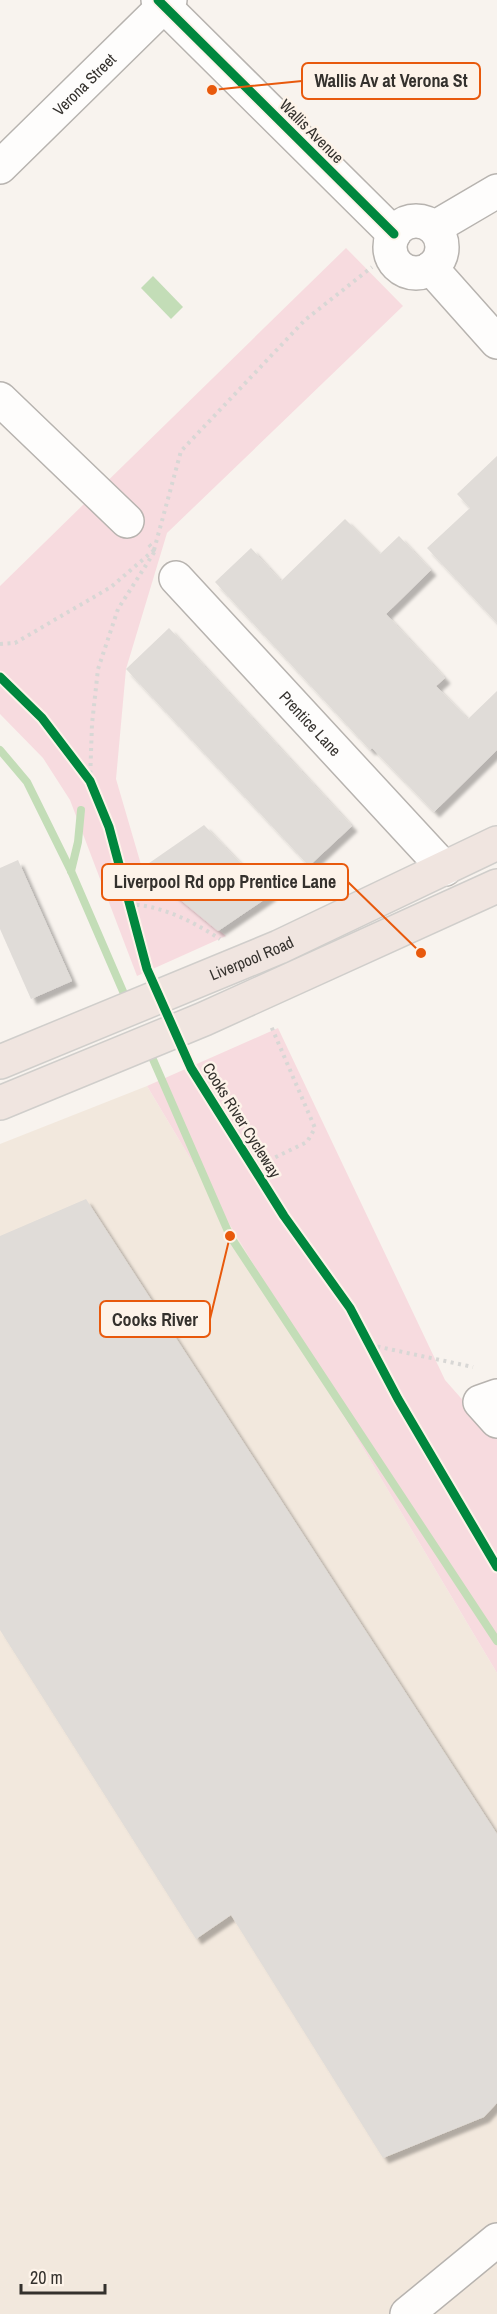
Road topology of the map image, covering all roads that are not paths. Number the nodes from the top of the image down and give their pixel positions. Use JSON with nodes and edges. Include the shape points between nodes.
{"nodes":[{"id":1,"x":164,"y":2,"type":"edge"},
{"id":2,"x":0,"y":167,"type":"edge"},
{"id":3,"x":497,"y":191,"type":"edge"},
{"id":4,"x":434,"y":228,"type":"junction"},
{"id":5,"x":394,"y":234,"type":"junction"},
{"id":6,"x":431,"y":268,"type":"junction"},
{"id":7,"x":497,"y":342,"type":"edge"},
{"id":8,"x":0,"y":399,"type":"edge"},
{"id":9,"x":127,"y":521,"type":"road end"},
{"id":10,"x":176,"y":578,"type":"road end"},
{"id":11,"x":497,"y":843,"type":"edge"},
{"id":12,"x":445,"y":869,"type":"junction"},
{"id":13,"x":497,"y":886,"type":"edge"},
{"id":14,"x":0,"y":1062,"type":"edge"},
{"id":15,"x":0,"y":1102,"type":"edge"},
{"id":16,"x":497,"y":2240,"type":"edge"},
{"id":17,"x":407,"y":2314,"type":"edge"}],
"edges":[{"from":1,"to":2,"type":"street","name":"Verona Street"},
{"from":1,"to":5,"type":"street","name":"Wallis Avenue"},
{"from":3,"to":4,"type":"street"},
{"from":4,"to":5,"type":"street","via":[[411,222]]},
{"from":4,"to":6,"type":"street","via":[[442,251]]},
{"from":5,"to":6,"type":"street","via":[[391,246],[395,263],[410,272]]},
{"from":6,"to":7,"type":"street"},
{"from":8,"to":9,"type":"street"},
{"from":10,"to":12,"type":"street","name":"Prentice Lane"},
{"from":11,"to":12,"type":"highway","name":"Liverpool Road"},
{"from":12,"to":14,"type":"highway","name":"Liverpool Road","via":[[279,947]]},
{"from":13,"to":15,"type":"highway","via":[[204,1019]]},
{"from":16,"to":17,"type":"street"}]}
